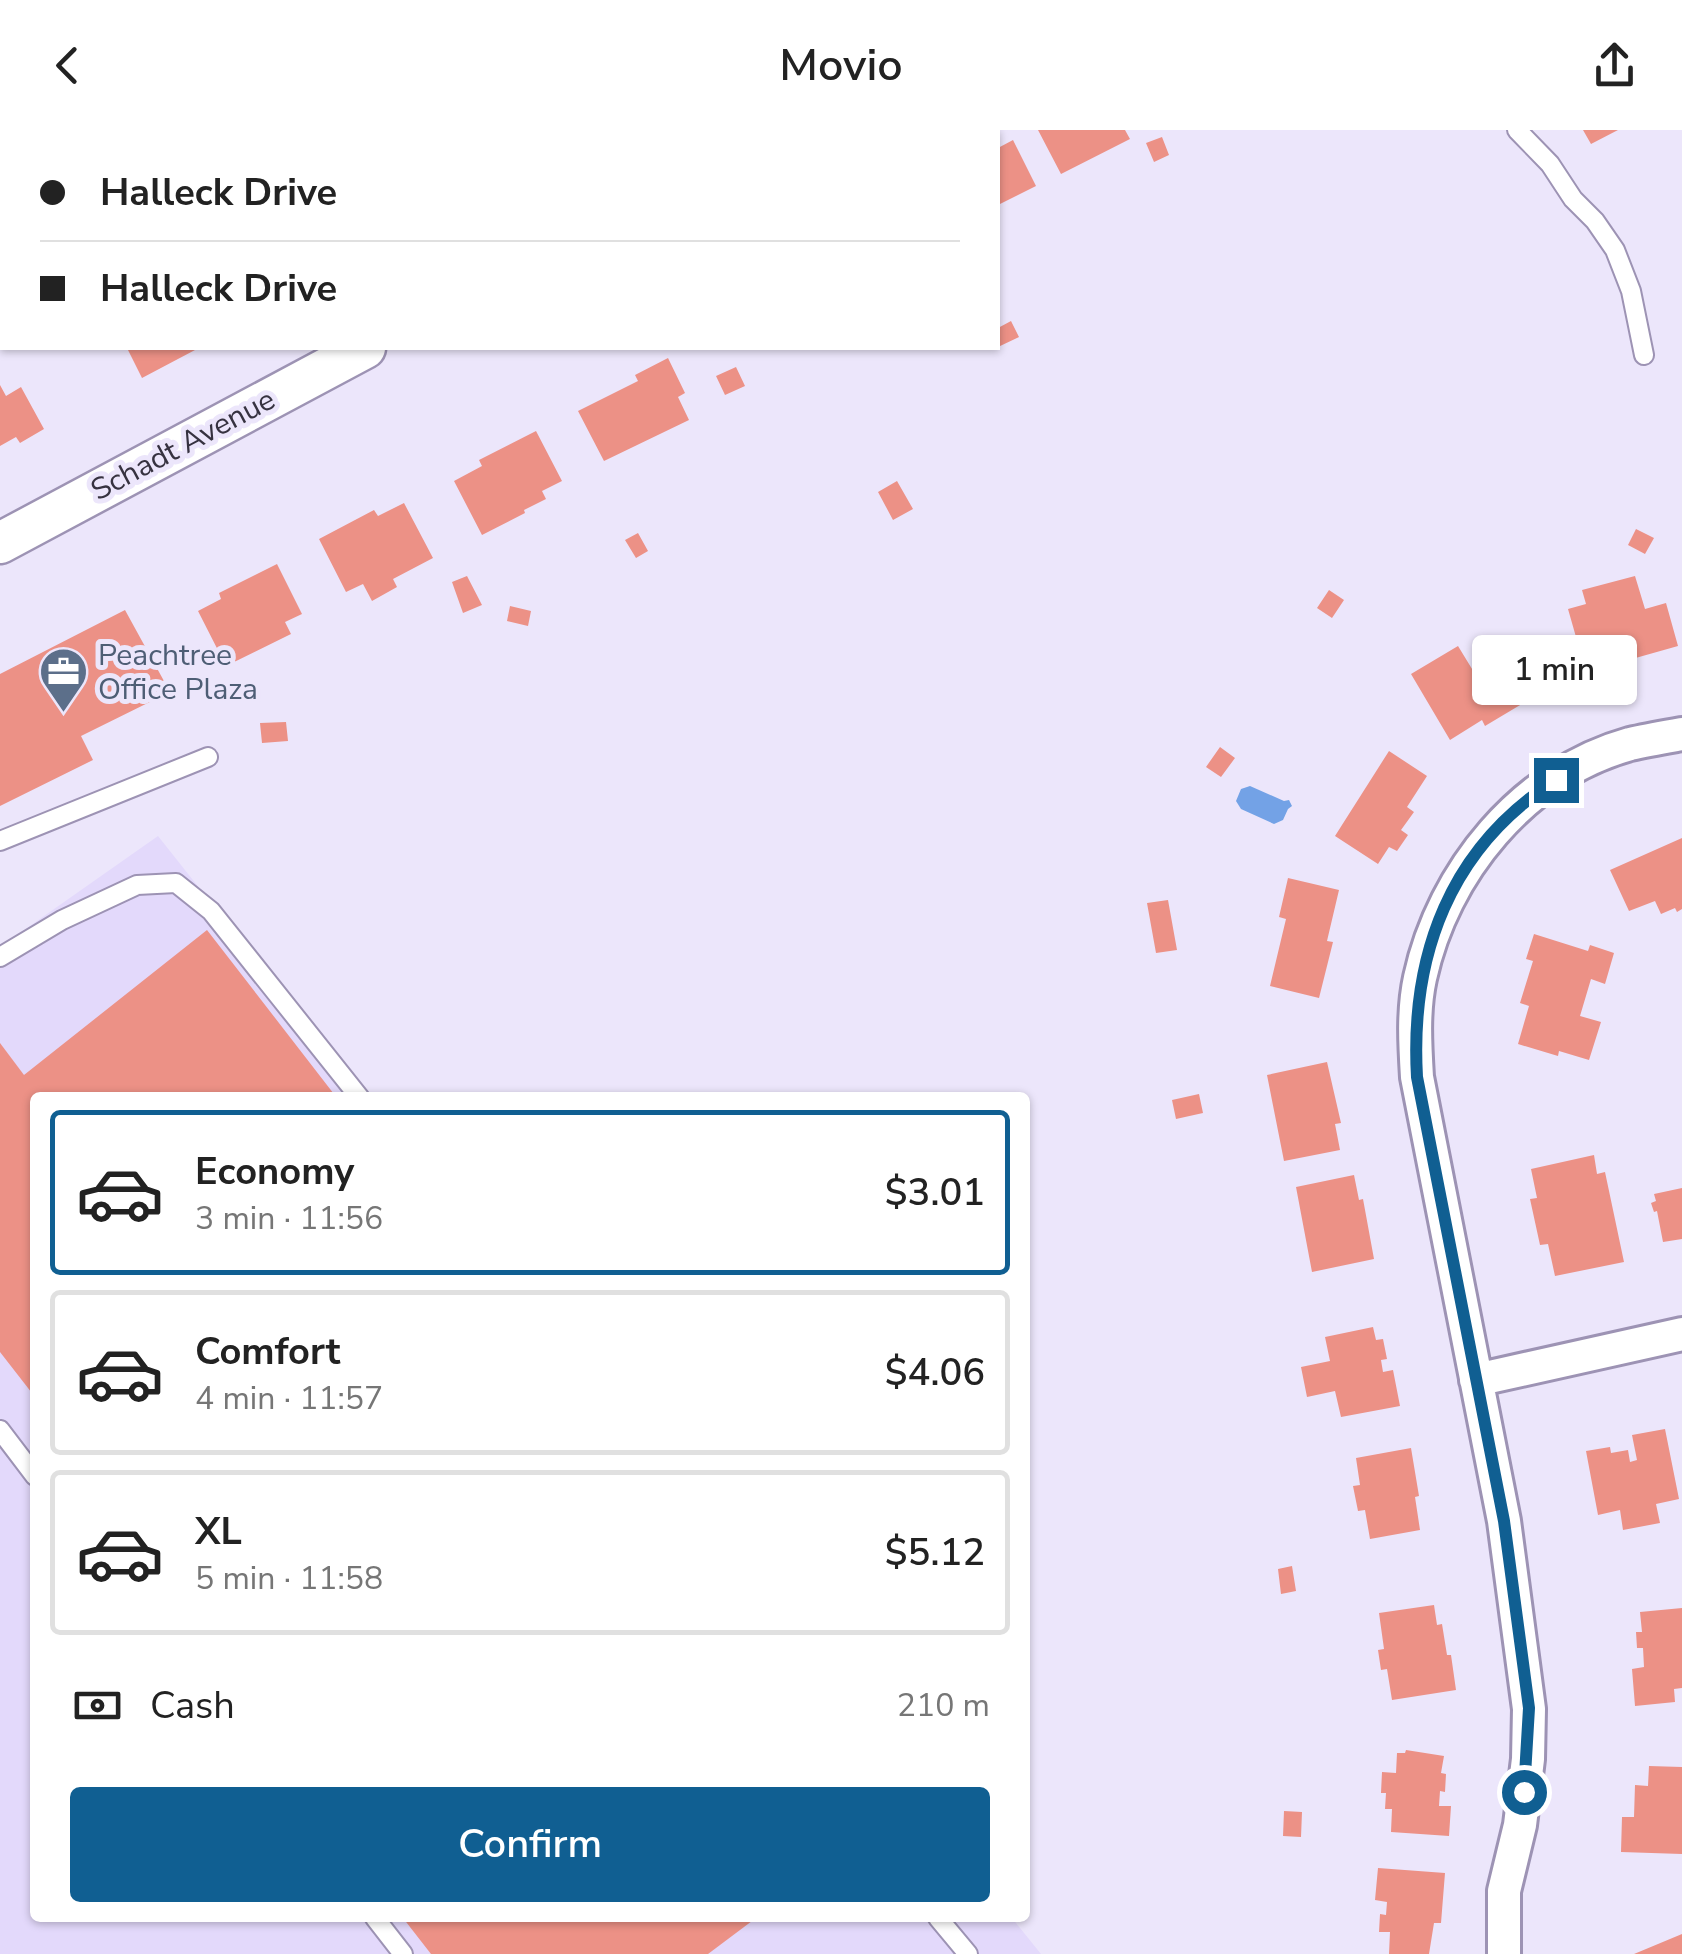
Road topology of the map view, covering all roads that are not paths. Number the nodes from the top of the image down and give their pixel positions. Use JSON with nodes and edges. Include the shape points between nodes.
{"nodes":[{"id":1,"x":1517,"y":130,"type":"edge"},
{"id":2,"x":362,"y":350,"type":"edge"},
{"id":3,"x":1644,"y":355,"type":"dead end"},
{"id":4,"x":0,"y":542,"type":"edge"},
{"id":5,"x":1682,"y":734,"type":"edge"},
{"id":6,"x":208,"y":757,"type":"dead end"},
{"id":7,"x":0,"y":841,"type":"edge"},
{"id":8,"x":0,"y":958,"type":"edge"},
{"id":9,"x":355,"y":1092,"type":"edge"},
{"id":10,"x":1682,"y":1334,"type":"edge"},
{"id":11,"x":1476,"y":1380,"type":"junction"},
{"id":12,"x":0,"y":1430,"type":"edge"},
{"id":13,"x":30,"y":1469,"type":"edge"},
{"id":14,"x":378,"y":1922,"type":"edge"},
{"id":15,"x":941,"y":1922,"type":"edge"},
{"id":16,"x":403,"y":1954,"type":"edge"},
{"id":17,"x":968,"y":1954,"type":"edge"},
{"id":18,"x":1504,"y":1954,"type":"edge"}],
"edges":[{"from":1,"to":3,"type":"lane","via":[[1615,250]]},
{"from":2,"to":4,"type":"street","name":"Schadt Avenue"},
{"from":5,"to":11,"type":"street","via":[[1627,745],[1533,794],[1468,864],[1430,940],[1419,981],[1417,1077]]},
{"from":6,"to":7,"type":"lane"},
{"from":8,"to":9,"type":"lane","via":[[137,885],[176,883],[211,911]]},
{"from":10,"to":11,"type":"street"},
{"from":11,"to":18,"type":"street","via":[[1504,1521],[1529,1708],[1520,1825],[1504,1891]]},
{"from":12,"to":13,"type":"lane"},
{"from":14,"to":16,"type":"lane"},
{"from":15,"to":17,"type":"lane"}]}
